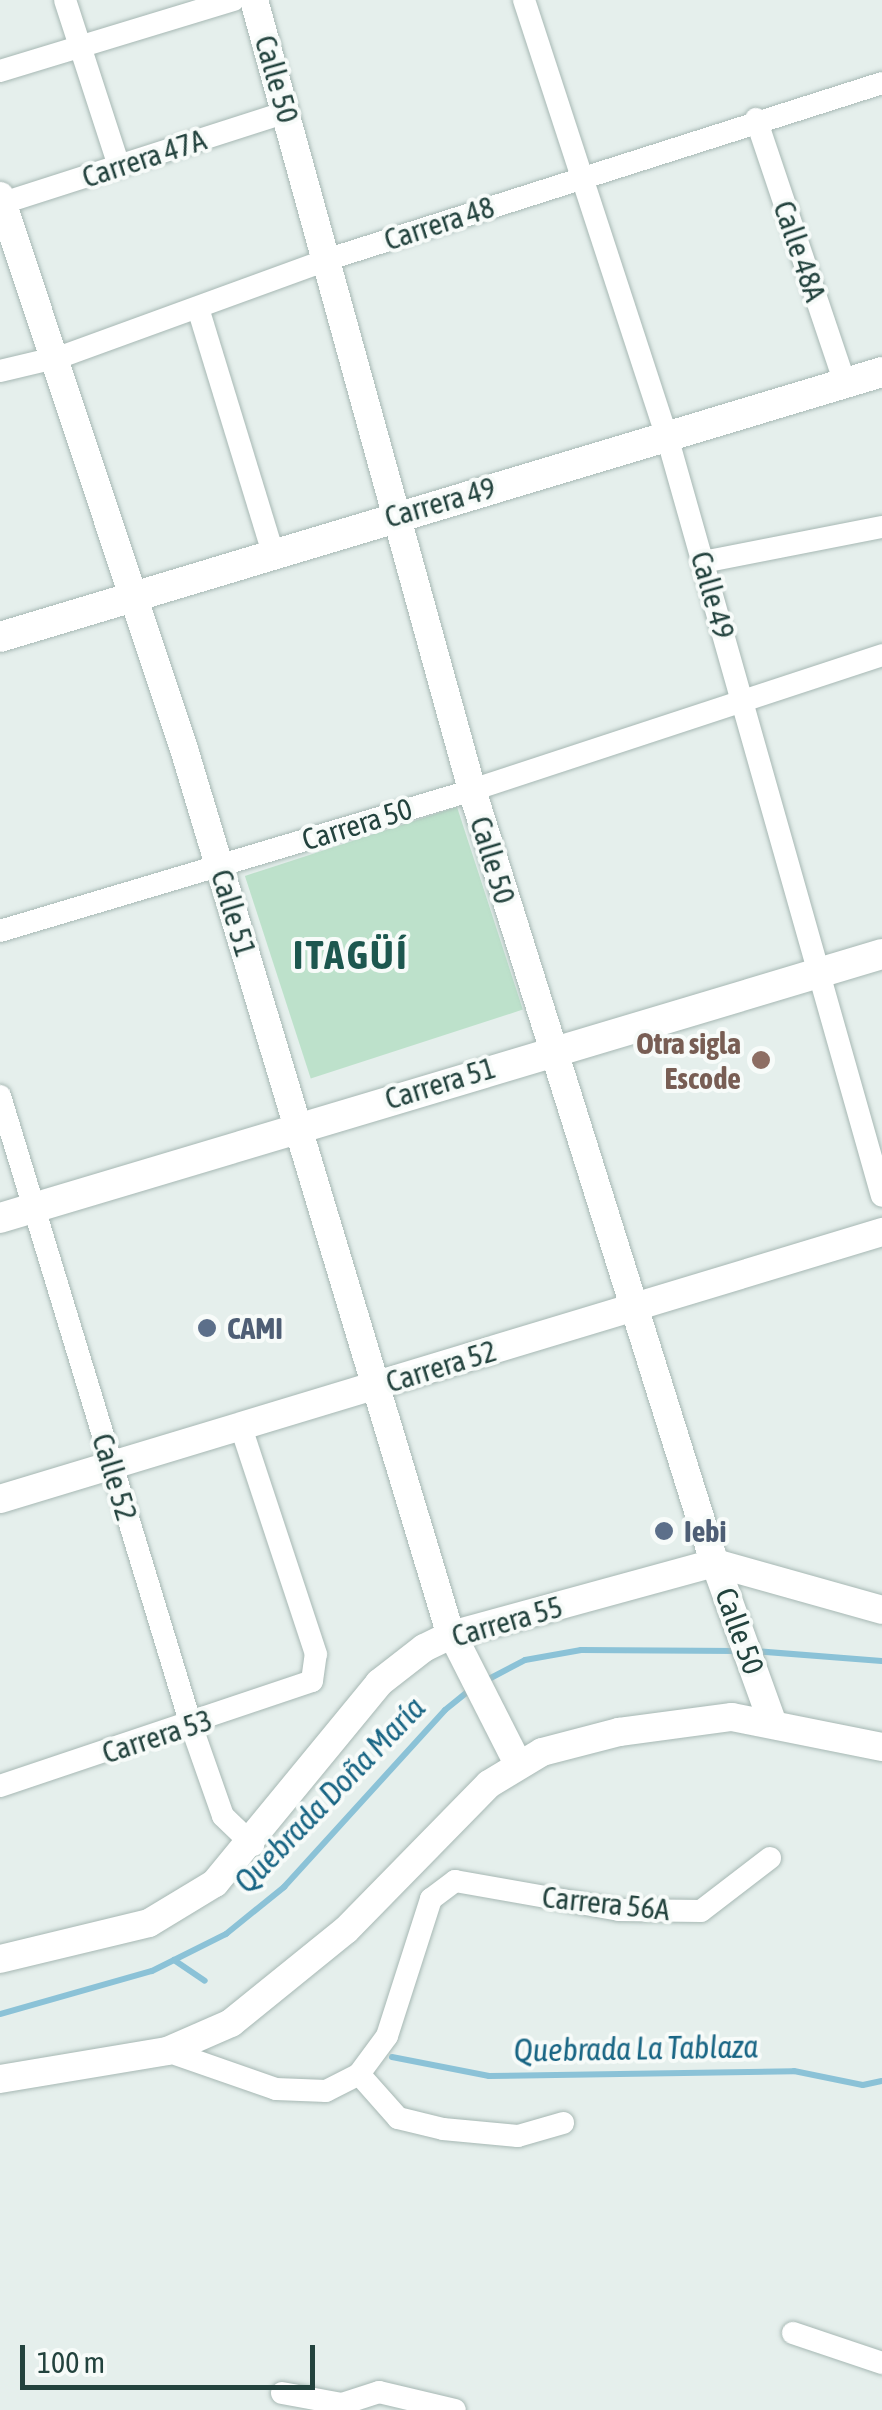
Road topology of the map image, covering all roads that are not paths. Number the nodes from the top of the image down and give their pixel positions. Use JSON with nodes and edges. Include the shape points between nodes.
{"nodes":[{"id":1,"x":65,"y":0,"type":"edge"},
{"id":2,"x":233,"y":0,"type":"edge"},
{"id":3,"x":254,"y":0,"type":"edge"},
{"id":4,"x":524,"y":0,"type":"edge"},
{"id":5,"x":82,"y":45,"type":"junction"},
{"id":6,"x":0,"y":70,"type":"edge"},
{"id":7,"x":882,"y":82,"type":"edge"},
{"id":8,"x":287,"y":112,"type":"junction"},
{"id":9,"x":756,"y":119,"type":"junction"},
{"id":10,"x":119,"y":166,"type":"junction"},
{"id":11,"x":577,"y":177,"type":"junction"},
{"id":12,"x":1,"y":201,"type":"edge"},
{"id":13,"x":329,"y":259,"type":"junction"},
{"id":14,"x":198,"y":308,"type":"junction"},
{"id":15,"x":53,"y":359,"type":"junction"},
{"id":16,"x":0,"y":371,"type":"edge"},
{"id":17,"x":882,"y":372,"type":"edge"},
{"id":18,"x":845,"y":383,"type":"junction"},
{"id":19,"x":667,"y":438,"type":"junction"},
{"id":20,"x":394,"y":515,"type":"junction"},
{"id":21,"x":882,"y":527,"type":"edge"},
{"id":22,"x":272,"y":553,"type":"junction"},
{"id":23,"x":703,"y":562,"type":"junction"},
{"id":24,"x":134,"y":596,"type":"junction"},
{"id":25,"x":0,"y":637,"type":"edge"},
{"id":26,"x":882,"y":655,"type":"edge"},
{"id":27,"x":744,"y":701,"type":"junction"},
{"id":28,"x":472,"y":790,"type":"junction"},
{"id":29,"x":220,"y":865,"type":"junction"},
{"id":30,"x":0,"y":930,"type":"edge"},
{"id":31,"x":882,"y":954,"type":"edge"},
{"id":32,"x":820,"y":972,"type":"junction"},
{"id":33,"x":552,"y":1049,"type":"junction"},
{"id":34,"x":0,"y":1096,"type":"edge"},
{"id":35,"x":301,"y":1125,"type":"junction"},
{"id":36,"x":882,"y":1196,"type":"edge"},
{"id":37,"x":34,"y":1208,"type":"junction"},
{"id":38,"x":0,"y":1218,"type":"edge"},
{"id":39,"x":882,"y":1232,"type":"edge"},
{"id":40,"x":632,"y":1308,"type":"junction"},
{"id":41,"x":375,"y":1386,"type":"junction"},
{"id":42,"x":240,"y":1427,"type":"junction"},
{"id":43,"x":111,"y":1466,"type":"junction"},
{"id":44,"x":0,"y":1499,"type":"edge"},
{"id":45,"x":718,"y":1571,"type":"junction"},
{"id":46,"x":882,"y":1610,"type":"edge"},
{"id":47,"x":453,"y":1640,"type":"junction"},
{"id":48,"x":770,"y":1715,"type":"junction"},
{"id":49,"x":192,"y":1724,"type":"junction"},
{"id":50,"x":882,"y":1747,"type":"edge"},
{"id":51,"x":510,"y":1753,"type":"junction"},
{"id":52,"x":0,"y":1786,"type":"edge"},
{"id":53,"x":253,"y":1845,"type":"junction"},
{"id":54,"x":770,"y":1858,"type":"dead end"},
{"id":55,"x":0,"y":1959,"type":"edge"},
{"id":56,"x":167,"y":2051,"type":"junction"},
{"id":57,"x":358,"y":2074,"type":"junction"},
{"id":58,"x":0,"y":2080,"type":"edge"},
{"id":59,"x":562,"y":2123,"type":"dead end"},
{"id":60,"x":793,"y":2333,"type":"dead end"},
{"id":61,"x":882,"y":2363,"type":"edge"},
{"id":62,"x":282,"y":2393,"type":"dead end"},
{"id":63,"x":456,"y":2410,"type":"edge"}],
"edges":[{"from":1,"to":5,"type":"street"},
{"from":2,"to":5,"type":"street"},
{"from":3,"to":8,"type":"street","name":"Calle 50"},
{"from":4,"to":11,"type":"street","name":"Calle 49"},
{"from":5,"to":6,"type":"street"},
{"from":5,"to":10,"type":"street"},
{"from":7,"to":9,"type":"street","name":"Carrera 48"},
{"from":8,"to":10,"type":"street","name":"Carrera 47A"},
{"from":8,"to":13,"type":"street","name":"Calle 50"},
{"from":9,"to":11,"type":"street","name":"Carrera 48"},
{"from":9,"to":18,"type":"street","name":"Calle 48A"},
{"from":10,"to":12,"type":"street","name":"Carrera 47A"},
{"from":11,"to":13,"type":"street","name":"Carrera 48"},
{"from":11,"to":19,"type":"street","name":"Calle 49"},
{"from":12,"to":15,"type":"street","name":"Calle 51"},
{"from":13,"to":14,"type":"street","name":"Carrera 48"},
{"from":13,"to":20,"type":"street","name":"Calle 50"},
{"from":14,"to":15,"type":"street","name":"Carrera 48"},
{"from":14,"to":22,"type":"street"},
{"from":15,"to":16,"type":"street","name":"Carrera 48"},
{"from":15,"to":24,"type":"street","name":"Calle 51"},
{"from":17,"to":18,"type":"main road","name":"Carrera 49"},
{"from":18,"to":19,"type":"main road","name":"Carrera 49"},
{"from":19,"to":20,"type":"main road","name":"Carrera 49"},
{"from":19,"to":23,"type":"street","name":"Calle 49"},
{"from":20,"to":22,"type":"main road","name":"Carrera 49"},
{"from":20,"to":28,"type":"street","name":"Calle 50"},
{"from":21,"to":23,"type":"street"},
{"from":22,"to":24,"type":"main road","name":"Carrera 49"},
{"from":23,"to":27,"type":"street","name":"Calle 49"},
{"from":24,"to":25,"type":"main road","name":"Carrera 49"},
{"from":24,"to":29,"type":"street","name":"Calle 51"},
{"from":26,"to":27,"type":"street","name":"Carrera 50"},
{"from":27,"to":28,"type":"street","name":"Carrera 50"},
{"from":27,"to":32,"type":"street","name":"Calle 49"},
{"from":28,"to":29,"type":"street","name":"Carrera 50"},
{"from":28,"to":33,"type":"street","name":"Calle 50"},
{"from":29,"to":30,"type":"street","name":"Carrera 50"},
{"from":29,"to":35,"type":"street","name":"Calle 51"},
{"from":31,"to":32,"type":"main road","name":"Carrera 51"},
{"from":32,"to":33,"type":"main road","name":"Carrera 51"},
{"from":32,"to":36,"type":"street","name":"Calle 49"},
{"from":33,"to":35,"type":"main road","name":"Carrera 51"},
{"from":33,"to":40,"type":"street","name":"Calle 50"},
{"from":34,"to":37,"type":"street","name":"Calle 52"},
{"from":35,"to":37,"type":"main road","name":"Carrera 51"},
{"from":35,"to":41,"type":"street","name":"Calle 51"},
{"from":37,"to":38,"type":"main road","name":"Carrera 51"},
{"from":37,"to":43,"type":"street","name":"Calle 52"},
{"from":39,"to":40,"type":"street","name":"Carrera 52"},
{"from":40,"to":41,"type":"street","name":"Carrera 52"},
{"from":40,"to":45,"type":"street","name":"Calle 50"},
{"from":41,"to":42,"type":"street","name":"Carrera 52"},
{"from":41,"to":47,"type":"street","name":"Calle 51"},
{"from":42,"to":43,"type":"street","name":"Carrera 52"},
{"from":42,"to":49,"type":"street","name":"Carrera 53","via":[[316,1654],[312,1681]]},
{"from":43,"to":44,"type":"street","name":"Carrera 52"},
{"from":43,"to":49,"type":"street","name":"Calle 52"},
{"from":45,"to":46,"type":"street"},
{"from":45,"to":47,"type":"street","name":"Carrera 55"},
{"from":45,"to":48,"type":"street","name":"Calle 50"},
{"from":47,"to":51,"type":"street","name":"Calle 51"},
{"from":47,"to":53,"type":"street","name":"Carrera 55","via":[[378,1684]]},
{"from":48,"to":50,"type":"street"},
{"from":48,"to":51,"type":"street","via":[[692,1720]]},
{"from":49,"to":52,"type":"street","name":"Carrera 53"},
{"from":49,"to":53,"type":"street","name":"Calle 52","via":[[228,1826]]},
{"from":51,"to":56,"type":"street","via":[[296,1976],[232,2023]]},
{"from":53,"to":55,"type":"street","name":"Carrera 55","via":[[215,1884],[149,1923]]},
{"from":54,"to":57,"type":"street","name":"Carrera 56A","via":[[701,1911],[619,1910],[455,1881],[431,1899],[394,2024]]},
{"from":56,"to":57,"type":"street","via":[[276,2089],[326,2091]]},
{"from":56,"to":58,"type":"street"},
{"from":57,"to":59,"type":"street","via":[[398,2118],[442,2129],[518,2136]]},
{"from":60,"to":61,"type":"street"},
{"from":62,"to":63,"type":"street","via":[[342,2404],[379,2392]]}]}
